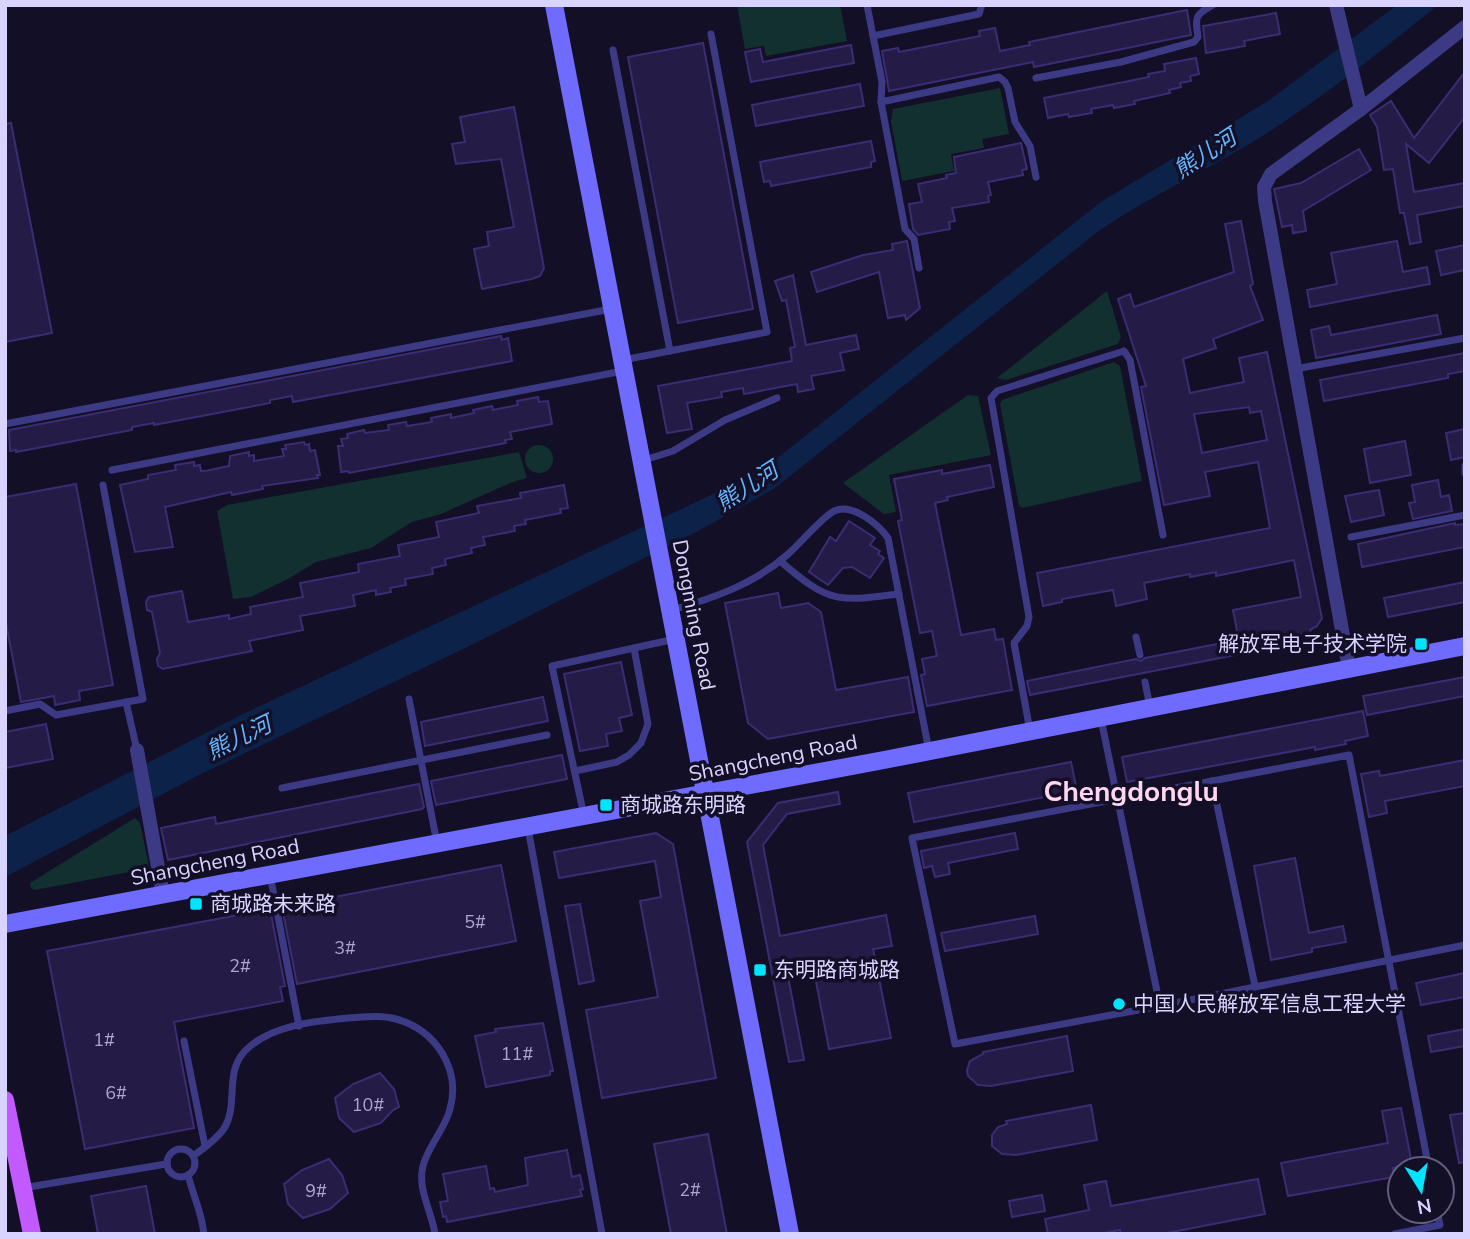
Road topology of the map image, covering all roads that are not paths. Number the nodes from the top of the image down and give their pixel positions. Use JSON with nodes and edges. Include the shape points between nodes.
{"nodes":[{"id":1,"x":554,"y":5,"type":"edge"},
{"id":2,"x":867,"y":5,"type":"edge"},
{"id":3,"x":982,"y":5,"type":"edge"},
{"id":4,"x":1213,"y":5,"type":"edge"},
{"id":5,"x":1338,"y":11,"type":"edge"},
{"id":6,"x":1465,"y":27,"type":"edge"},
{"id":7,"x":711,"y":34,"type":"dead end"},
{"id":8,"x":873,"y":36,"type":"junction"},
{"id":9,"x":613,"y":50,"type":"dead end"},
{"id":10,"x":1036,"y":78,"type":"dead end"},
{"id":11,"x":881,"y":102,"type":"junction"},
{"id":12,"x":1361,"y":109,"type":"junction"},
{"id":13,"x":1036,"y":177,"type":"dead end"},
{"id":14,"x":919,"y":268,"type":"dead end"},
{"id":15,"x":612,"y":309,"type":"junction"},
{"id":16,"x":1465,"y":338,"type":"edge"},
{"id":17,"x":670,"y":351,"type":"junction"},
{"id":18,"x":623,"y":366,"type":"junction"},
{"id":19,"x":1295,"y":369,"type":"junction"},
{"id":20,"x":777,"y":398,"type":"dead end"},
{"id":21,"x":5,"y":424,"type":"edge"},
{"id":22,"x":641,"y":461,"type":"junction"},
{"id":23,"x":1465,"y":466,"type":"edge"},
{"id":24,"x":112,"y":470,"type":"dead end"},
{"id":25,"x":1465,"y":473,"type":"edge"},
{"id":26,"x":103,"y":485,"type":"dead end"},
{"id":27,"x":1465,"y":515,"type":"edge"},
{"id":28,"x":1163,"y":535,"type":"dead end"},
{"id":29,"x":1351,"y":537,"type":"dead end"},
{"id":30,"x":780,"y":561,"type":"junction"},
{"id":31,"x":899,"y":594,"type":"junction"},
{"id":32,"x":670,"y":610,"type":"junction"},
{"id":33,"x":1136,"y":637,"type":"dead end"},
{"id":34,"x":676,"y":639,"type":"junction"},
{"id":35,"x":1465,"y":646,"type":"edge"},
{"id":36,"x":634,"y":648,"type":"junction"},
{"id":37,"x":1140,"y":654,"type":"dead end"},
{"id":38,"x":1349,"y":669,"type":"junction"},
{"id":39,"x":1145,"y":682,"type":"dead end"},
{"id":40,"x":409,"y":699,"type":"dead end"},
{"id":41,"x":127,"y":702,"type":"junction"},
{"id":42,"x":1150,"y":708,"type":"junction"},
{"id":43,"x":5,"y":711,"type":"edge"},
{"id":44,"x":1101,"y":718,"type":"junction"},
{"id":45,"x":1030,"y":731,"type":"junction"},
{"id":46,"x":547,"y":735,"type":"dead end"},
{"id":47,"x":136,"y":750,"type":"joint"},
{"id":48,"x":929,"y":751,"type":"junction"},
{"id":49,"x":421,"y":760,"type":"junction"},
{"id":50,"x":575,"y":771,"type":"junction"},
{"id":51,"x":1212,"y":781,"type":"junction"},
{"id":52,"x":282,"y":788,"type":"dead end"},
{"id":53,"x":705,"y":793,"type":"junction"},
{"id":54,"x":1117,"y":799,"type":"junction"},
{"id":55,"x":584,"y":816,"type":"junction"},
{"id":56,"x":528,"y":827,"type":"junction"},
{"id":57,"x":437,"y":844,"type":"junction"},
{"id":58,"x":270,"y":875,"type":"junction"},
{"id":59,"x":163,"y":895,"type":"junction"},
{"id":60,"x":5,"y":924,"type":"edge"},
{"id":61,"x":1465,"y":945,"type":"edge"},
{"id":62,"x":1388,"y":959,"type":"junction"},
{"id":63,"x":1255,"y":986,"type":"junction"},
{"id":64,"x":1160,"y":1006,"type":"junction"},
{"id":65,"x":299,"y":1026,"type":"junction"},
{"id":66,"x":184,"y":1041,"type":"dead end"},
{"id":67,"x":5,"y":1100,"type":"edge"},
{"id":68,"x":205,"y":1146,"type":"junction"},
{"id":69,"x":1426,"y":1155,"type":"edge"},
{"id":70,"x":193,"y":1156,"type":"junction"},
{"id":71,"x":166,"y":1164,"type":"junction"},
{"id":72,"x":188,"y":1175,"type":"junction"},
{"id":73,"x":23,"y":1188,"type":"junction"},
{"id":74,"x":1440,"y":1225,"type":"edge"},
{"id":75,"x":32,"y":1234,"type":"edge"},
{"id":76,"x":204,"y":1234,"type":"edge"},
{"id":77,"x":435,"y":1234,"type":"edge"},
{"id":78,"x":602,"y":1234,"type":"edge"},
{"id":79,"x":790,"y":1234,"type":"edge"},
{"id":80,"x":1395,"y":1234,"type":"edge"}],
"edges":[{"from":1,"to":15,"type":"street","name":"Dongming Road"},
{"from":2,"to":8,"type":"lane"},
{"from":3,"to":8,"type":"lane","via":[[979,14]]},
{"from":4,"to":10,"type":"lane","via":[[1199,13],[1194,42]]},
{"from":5,"to":12,"type":"street"},
{"from":6,"to":12,"type":"street"},
{"from":7,"to":17,"type":"lane","via":[[767,332]]},
{"from":8,"to":11,"type":"lane"},
{"from":9,"to":17,"type":"lane"},
{"from":11,"to":13,"type":"lane","via":[[999,78],[1008,88],[1015,122],[1030,146]]},
{"from":11,"to":14,"type":"lane","via":[[905,229],[914,239]]},
{"from":12,"to":19,"type":"street","via":[[1271,174],[1264,187]]},
{"from":15,"to":18,"type":"street","name":"Dongming Road"},
{"from":15,"to":21,"type":"lane"},
{"from":16,"to":19,"type":"lane"},
{"from":17,"to":18,"type":"lane"},
{"from":18,"to":22,"type":"street","name":"Dongming Road"},
{"from":18,"to":24,"type":"lane"},
{"from":19,"to":38,"type":"street"},
{"from":20,"to":22,"type":"lane","via":[[673,451]]},
{"from":22,"to":32,"type":"street","name":"Dongming Road"},
{"from":23,"to":25,"type":"lane"},
{"from":26,"to":41,"type":"lane","via":[[143,699]]},
{"from":27,"to":29,"type":"lane"},
{"from":28,"to":45,"type":"lane","via":[[1130,360],[1124,351],[997,391],[991,398],[1029,617],[1014,643]]},
{"from":30,"to":31,"type":"lane","via":[[810,587],[830,596],[854,600]]},
{"from":30,"to":31,"type":"lane","via":[[835,510],[854,511],[888,538]]},
{"from":30,"to":32,"type":"lane","via":[[762,575],[712,598]]},
{"from":31,"to":48,"type":"lane"},
{"from":32,"to":34,"type":"street","name":"Dongming Road"},
{"from":33,"to":37,"type":"lane"},
{"from":34,"to":36,"type":"lane"},
{"from":34,"to":53,"type":"street","name":"Dongming Road"},
{"from":35,"to":38,"type":"street","name":"Shangcheng Road"},
{"from":36,"to":50,"type":"lane","via":[[648,724],[641,743],[617,762]]},
{"from":36,"to":50,"type":"lane","via":[[552,666]]},
{"from":38,"to":42,"type":"street","name":"Shangcheng Road"},
{"from":39,"to":42,"type":"lane"},
{"from":40,"to":49,"type":"lane"},
{"from":41,"to":43,"type":"lane","via":[[56,715],[40,704]]},
{"from":41,"to":47,"type":"lane"},
{"from":42,"to":44,"type":"street","name":"Shangcheng Road"},
{"from":44,"to":45,"type":"street","name":"Shangcheng Road"},
{"from":44,"to":54,"type":"lane"},
{"from":45,"to":48,"type":"street","name":"Shangcheng Road"},
{"from":46,"to":49,"type":"lane"},
{"from":47,"to":59,"type":"street"},
{"from":48,"to":53,"type":"street","name":"Shangcheng Road"},
{"from":49,"to":52,"type":"lane"},
{"from":49,"to":57,"type":"lane"},
{"from":50,"to":55,"type":"lane"},
{"from":51,"to":54,"type":"lane"},
{"from":51,"to":62,"type":"lane","via":[[1349,755]]},
{"from":51,"to":63,"type":"lane"},
{"from":53,"to":55,"type":"street","name":"Shangcheng Road"},
{"from":53,"to":79,"type":"street","name":"Dongming Road"},
{"from":54,"to":64,"type":"lane"},
{"from":54,"to":64,"type":"lane","via":[[912,838],[955,1044]]},
{"from":55,"to":56,"type":"street","name":"Shangcheng Road"},
{"from":56,"to":57,"type":"street","name":"Shangcheng Road"},
{"from":56,"to":78,"type":"lane"},
{"from":57,"to":58,"type":"street","name":"Shangcheng Road"},
{"from":58,"to":59,"type":"street","name":"Shangcheng Road"},
{"from":58,"to":65,"type":"lane"},
{"from":59,"to":60,"type":"street","name":"Shangcheng Road"},
{"from":61,"to":62,"type":"lane"},
{"from":62,"to":63,"type":"lane"},
{"from":62,"to":69,"type":"lane"},
{"from":63,"to":64,"type":"lane"},
{"from":65,"to":68,"type":"lane","via":[[260,1039],[244,1052],[233,1075],[226,1126]]},
{"from":65,"to":77,"type":"lane","via":[[377,1016],[426,1033],[449,1063],[453,1097],[449,1113],[422,1168]]},
{"from":66,"to":68,"type":"lane"},
{"from":67,"to":73,"type":"main road"},
{"from":68,"to":70,"type":"lane"},
{"from":70,"to":71,"type":"lane","via":[[176,1149]]},
{"from":70,"to":72,"type":"lane","via":[[194,1170]]},
{"from":71,"to":72,"type":"lane","via":[[178,1178]]},
{"from":71,"to":73,"type":"lane"},
{"from":72,"to":76,"type":"lane"},
{"from":73,"to":75,"type":"main road"},
{"from":74,"to":80,"type":"lane"}]}
